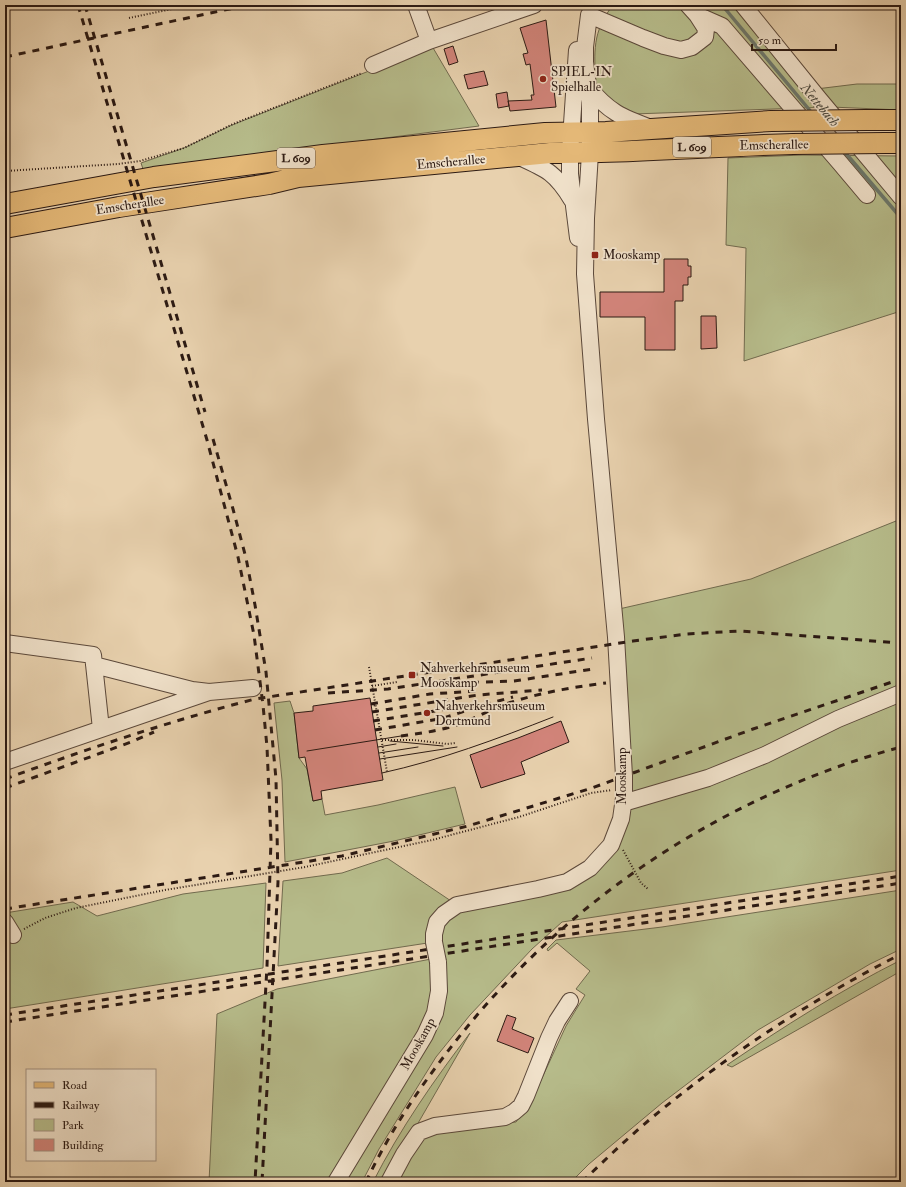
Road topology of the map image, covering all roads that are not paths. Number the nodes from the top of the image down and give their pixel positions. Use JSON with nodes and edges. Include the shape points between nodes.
{"nodes":[{"id":1,"x":416,"y":5,"type":"edge"},
{"id":2,"x":534,"y":5,"type":"edge"},
{"id":3,"x":743,"y":5,"type":"edge"},
{"id":4,"x":588,"y":9,"type":"edge"},
{"id":5,"x":693,"y":10,"type":"edge"},
{"id":6,"x":429,"y":41,"type":"junction"},
{"id":7,"x":372,"y":66,"type":"road end"},
{"id":8,"x":588,"y":87,"type":"junction"},
{"id":9,"x":901,"y":120,"type":"edge"},
{"id":10,"x":652,"y":129,"type":"junction"},
{"id":11,"x":581,"y":132,"type":"junction"},
{"id":12,"x":893,"y":143,"type":"edge"},
{"id":13,"x":570,"y":153,"type":"junction"},
{"id":14,"x":590,"y":153,"type":"junction"},
{"id":15,"x":517,"y":156,"type":"junction"},
{"id":16,"x":866,"y":195,"type":"dead end"},
{"id":17,"x":901,"y":197,"type":"edge"},
{"id":18,"x":573,"y":202,"type":"junction"},
{"id":19,"x":5,"y":204,"type":"edge"},
{"id":20,"x":5,"y":228,"type":"edge"},
{"id":21,"x":585,"y":268,"type":"junction"},
{"id":22,"x":5,"y":643,"type":"edge"},
{"id":23,"x":94,"y":665,"type":"junction"},
{"id":24,"x":253,"y":688,"type":"dead end"},
{"id":25,"x":210,"y":692,"type":"junction"},
{"id":26,"x":901,"y":693,"type":"edge"},
{"id":27,"x":101,"y":729,"type":"junction"},
{"id":28,"x":5,"y":762,"type":"edge"},
{"id":29,"x":624,"y":796,"type":"junction"},
{"id":30,"x":570,"y":1001,"type":"dead end"},
{"id":31,"x":336,"y":1182,"type":"edge"},
{"id":32,"x":389,"y":1182,"type":"edge"}],
"edges":[{"from":1,"to":6,"type":"street"},
{"from":2,"to":6,"type":"street"},
{"from":3,"to":17,"type":"street"},
{"from":4,"to":5,"type":"street","via":[[643,38],[681,50],[692,47],[705,37],[706,29]]},
{"from":4,"to":8,"type":"street","via":[[585,62]]},
{"from":4,"to":11,"type":"street","via":[[577,48]]},
{"from":5,"to":16,"type":"street","via":[[722,26]]},
{"from":6,"to":7,"type":"street"},
{"from":8,"to":10,"type":"street","via":[[611,110]]},
{"from":8,"to":11,"type":"street"},
{"from":9,"to":10,"type":"main road","name":"Emscherallee","number":"L 609","bridge":true,"via":[[771,121]]},
{"from":10,"to":11,"type":"main road","name":"Emscherallee","number":"L 609"},
{"from":11,"to":13,"type":"street","name":"Mooskamp"},
{"from":11,"to":14,"type":"street","name":"Mooskamp"},
{"from":11,"to":19,"type":"main road","name":"Emscherallee","number":"L 609","via":[[545,133],[324,155],[154,177]]},
{"from":12,"to":14,"type":"main road","name":"Emscherallee","number":"L 609","bridge":true,"via":[[735,145]]},
{"from":13,"to":14,"type":"main road","name":"Emscherallee","number":"L 609"},
{"from":13,"to":15,"type":"main road","name":"Emscherallee","number":"L 609"},
{"from":13,"to":18,"type":"street","name":"Mooskamp"},
{"from":14,"to":21,"type":"street","name":"Mooskamp"},
{"from":15,"to":18,"type":"street","via":[[556,177]]},
{"from":15,"to":20,"type":"main road","name":"Emscherallee","number":"L 609","via":[[298,177]]},
{"from":18,"to":21,"type":"street","name":"Mooskamp","via":[[580,252]]},
{"from":21,"to":29,"type":"street","name":"Mooskamp","via":[[588,328],[616,637]]},
{"from":22,"to":23,"type":"street","via":[[93,655]]},
{"from":23,"to":25,"type":"street","via":[[192,690]]},
{"from":23,"to":27,"type":"street"},
{"from":24,"to":25,"type":"street"},
{"from":25,"to":27,"type":"street"},
{"from":26,"to":29,"type":"street","via":[[708,778]]},
{"from":27,"to":28,"type":"street"},
{"from":29,"to":31,"type":"street","name":"Mooskamp","bridge":true,"via":[[621,819],[611,845],[590,868],[567,882],[457,905],[437,922],[434,942],[439,991],[435,1013],[425,1035]]},
{"from":30,"to":32,"type":"street","via":[[549,1038],[521,1106],[505,1117],[436,1126],[419,1132]]}]}
